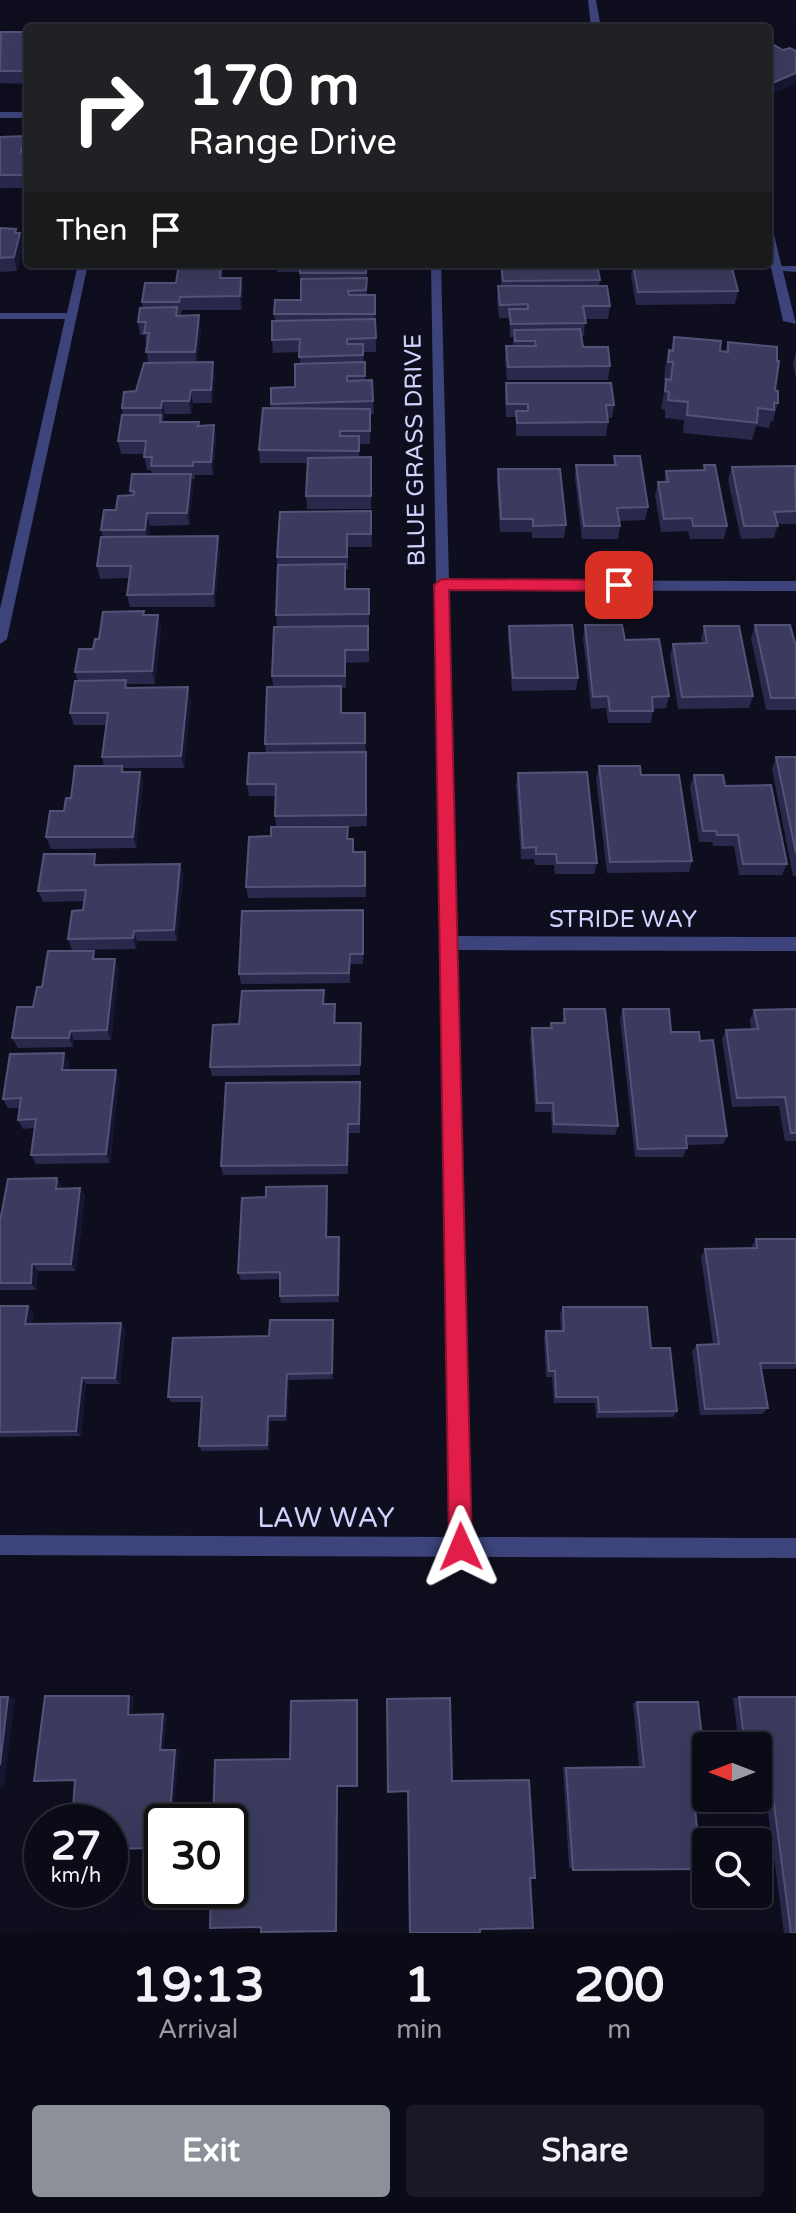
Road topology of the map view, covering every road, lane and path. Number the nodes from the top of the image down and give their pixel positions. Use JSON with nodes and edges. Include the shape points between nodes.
{"nodes":[{"id":1,"x":592,"y":0,"type":"edge"},
{"id":2,"x":595,"y":24,"type":"edge"},
{"id":3,"x":0,"y":115,"type":"edge"},
{"id":4,"x":24,"y":115,"type":"edge"},
{"id":5,"x":772,"y":247,"type":"edge"},
{"id":6,"x":82,"y":268,"type":"edge"},
{"id":7,"x":436,"y":268,"type":"edge"},
{"id":8,"x":777,"y":268,"type":"junction"},
{"id":9,"x":796,"y":269,"type":"edge"},
{"id":10,"x":0,"y":316,"type":"edge"},
{"id":11,"x":71,"y":316,"type":"junction"},
{"id":12,"x":796,"y":321,"type":"edge"},
{"id":13,"x":442,"y":585,"type":"junction"},
{"id":14,"x":796,"y":586,"type":"edge"},
{"id":15,"x":0,"y":639,"type":"edge"},
{"id":16,"x":449,"y":943,"type":"junction"},
{"id":17,"x":796,"y":944,"type":"edge"},
{"id":18,"x":0,"y":1545,"type":"edge"},
{"id":19,"x":461,"y":1547,"type":"junction"},
{"id":20,"x":796,"y":1548,"type":"edge"}],
"edges":[{"from":1,"to":2,"type":"street"},
{"from":3,"to":4,"type":"street"},
{"from":5,"to":8,"type":"street"},
{"from":6,"to":11,"type":"street"},
{"from":7,"to":13,"type":"street","name":"BLUE GRASS DRIVE"},
{"from":8,"to":9,"type":"street"},
{"from":8,"to":12,"type":"street","via":[[789,321]]},
{"from":10,"to":11,"type":"street"},
{"from":11,"to":15,"type":"street"},
{"from":13,"to":14,"type":"street"},
{"from":13,"to":16,"type":"street","name":"BLUE GRASS DRIVE"},
{"from":16,"to":17,"type":"street","name":"STRIDE WAY"},
{"from":16,"to":19,"type":"street","name":"BLUE GRASS DRIVE"},
{"from":18,"to":19,"type":"street","name":"LAW WAY"},
{"from":19,"to":20,"type":"street","name":"LAW WAY"}]}
